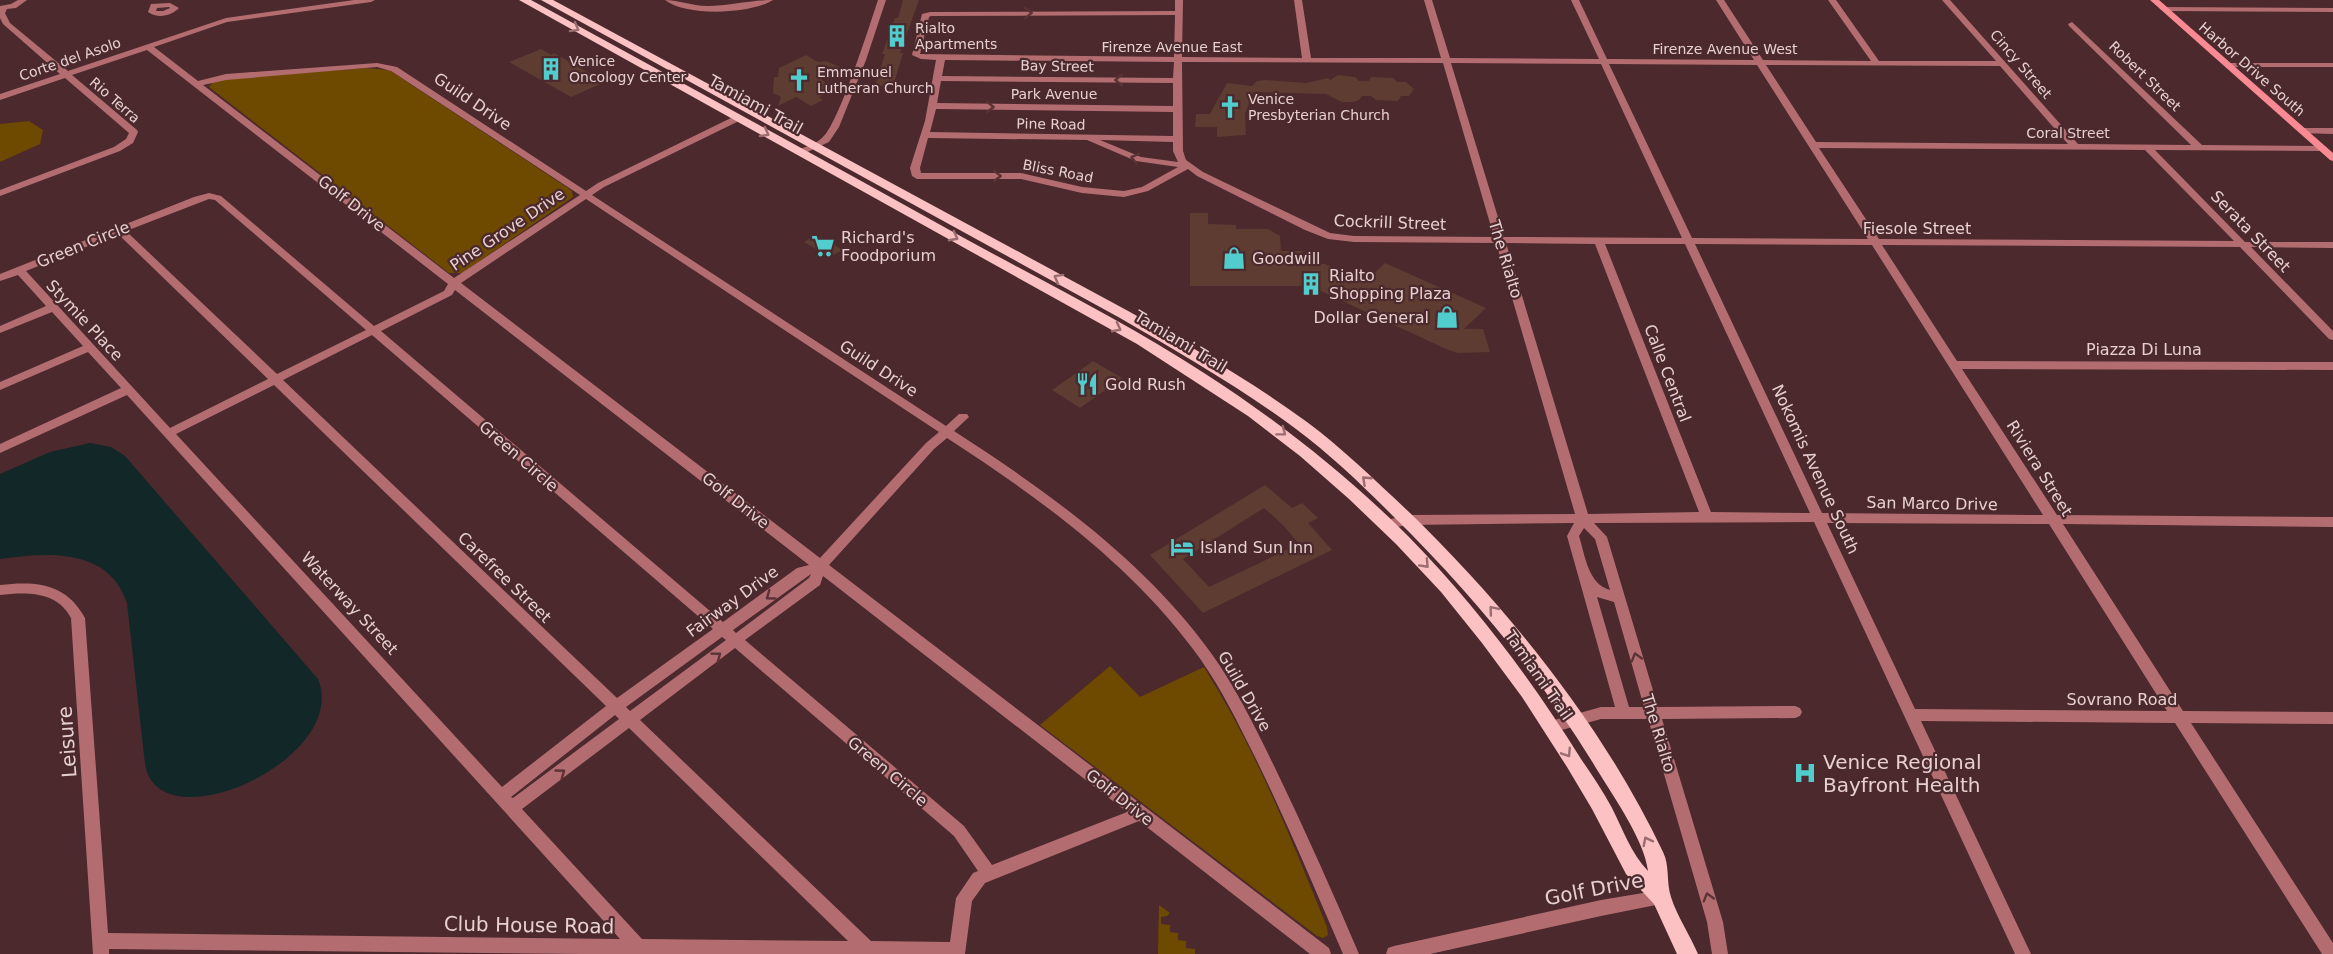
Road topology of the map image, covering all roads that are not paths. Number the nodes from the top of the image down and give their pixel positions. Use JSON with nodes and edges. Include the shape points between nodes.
{"nodes":[{"id":1,"x":23,"y":0,"type":"edge"},
{"id":2,"x":146,"y":0,"type":"edge"},
{"id":3,"x":371,"y":0,"type":"edge"},
{"id":4,"x":524,"y":0,"type":"edge"},
{"id":5,"x":546,"y":0,"type":"edge"},
{"id":6,"x":669,"y":0,"type":"edge"},
{"id":7,"x":769,"y":0,"type":"edge"},
{"id":8,"x":882,"y":0,"type":"edge"},
{"id":9,"x":1179,"y":0,"type":"edge"},
{"id":10,"x":1298,"y":0,"type":"edge"},
{"id":11,"x":1428,"y":0,"type":"edge"},
{"id":12,"x":1575,"y":0,"type":"edge"},
{"id":13,"x":1720,"y":0,"type":"edge"},
{"id":14,"x":1832,"y":0,"type":"edge"},
{"id":15,"x":1946,"y":0,"type":"edge"},
{"id":16,"x":2154,"y":0,"type":"edge"},
{"id":17,"x":154,"y":6,"type":"dead end"},
{"id":18,"x":2,"y":8,"type":"edge"},
{"id":19,"x":2164,"y":9,"type":"junction"},
{"id":20,"x":2333,"y":9,"type":"edge"},
{"id":21,"x":1178,"y":13,"type":"junction"},
{"id":22,"x":2072,"y":24,"type":"dead end"},
{"id":23,"x":148,"y":47,"type":"junction"},
{"id":24,"x":942,"y":58,"type":"junction"},
{"id":25,"x":1178,"y":60,"type":"junction"},
{"id":26,"x":1307,"y":61,"type":"junction"},
{"id":27,"x":1448,"y":62,"type":"junction"},
{"id":28,"x":1604,"y":63,"type":"junction"},
{"id":29,"x":1760,"y":63,"type":"junction"},
{"id":30,"x":1877,"y":64,"type":"junction"},
{"id":31,"x":2003,"y":64,"type":"junction"},
{"id":32,"x":2228,"y":65,"type":"junction"},
{"id":33,"x":2333,"y":65,"type":"edge"},
{"id":34,"x":66,"y":75,"type":"junction"},
{"id":35,"x":937,"y":78,"type":"junction"},
{"id":36,"x":1177,"y":81,"type":"junction"},
{"id":37,"x":198,"y":84,"type":"junction"},
{"id":38,"x":0,"y":97,"type":"edge"},
{"id":39,"x":932,"y":106,"type":"junction"},
{"id":40,"x":1176,"y":109,"type":"junction"},
{"id":41,"x":738,"y":118,"type":"junction"},
{"id":42,"x":2302,"y":130,"type":"junction"},
{"id":43,"x":2333,"y":131,"type":"edge"},
{"id":44,"x":925,"y":135,"type":"junction"},
{"id":45,"x":1086,"y":138,"type":"junction"},
{"id":46,"x":1178,"y":139,"type":"junction"},
{"id":47,"x":1813,"y":145,"type":"junction"},
{"id":48,"x":2075,"y":146,"type":"junction"},
{"id":49,"x":2148,"y":147,"type":"junction"},
{"id":50,"x":2199,"y":147,"type":"junction"},
{"id":51,"x":2322,"y":148,"type":"junction"},
{"id":52,"x":808,"y":149,"type":"junction"},
{"id":53,"x":2333,"y":158,"type":"edge"},
{"id":54,"x":1187,"y":166,"type":"junction"},
{"id":55,"x":0,"y":193,"type":"edge"},
{"id":56,"x":584,"y":195,"type":"junction"},
{"id":57,"x":120,"y":230,"type":"junction"},
{"id":58,"x":1500,"y":240,"type":"junction"},
{"id":59,"x":1599,"y":241,"type":"junction"},
{"id":60,"x":1688,"y":241,"type":"junction"},
{"id":61,"x":1876,"y":242,"type":"junction"},
{"id":62,"x":2243,"y":244,"type":"junction"},
{"id":63,"x":2333,"y":245,"type":"edge"},
{"id":64,"x":19,"y":270,"type":"junction"},
{"id":65,"x":0,"y":278,"type":"edge"},
{"id":66,"x":455,"y":282,"type":"junction"},
{"id":67,"x":54,"y":307,"type":"junction"},
{"id":68,"x":0,"y":330,"type":"edge"},
{"id":69,"x":373,"y":331,"type":"junction"},
{"id":70,"x":2333,"y":337,"type":"edge"},
{"id":71,"x":90,"y":347,"type":"junction"},
{"id":72,"x":1955,"y":365,"type":"junction"},
{"id":73,"x":2333,"y":366,"type":"edge"},
{"id":74,"x":276,"y":380,"type":"junction"},
{"id":75,"x":0,"y":386,"type":"edge"},
{"id":76,"x":129,"y":389,"type":"junction"},
{"id":77,"x":963,"y":417,"type":"dead end"},
{"id":78,"x":946,"y":431,"type":"junction"},
{"id":79,"x":169,"y":433,"type":"junction"},
{"id":80,"x":0,"y":449,"type":"edge"},
{"id":81,"x":1707,"y":518,"type":"junction"},
{"id":82,"x":1819,"y":518,"type":"junction"},
{"id":83,"x":1583,"y":519,"type":"junction"},
{"id":84,"x":1408,"y":520,"type":"junction"},
{"id":85,"x":2053,"y":520,"type":"junction"},
{"id":86,"x":2333,"y":522,"type":"edge"},
{"id":87,"x":1386,"y":524,"type":"junction"},
{"id":88,"x":820,"y":566,"type":"junction"},
{"id":89,"x":1584,"y":574,"type":"junction"},
{"id":90,"x":0,"y":590,"type":"edge"},
{"id":91,"x":1619,"y":598,"type":"junction"},
{"id":92,"x":723,"y":630,"type":"junction"},
{"id":93,"x":736,"y":642,"type":"junction"},
{"id":94,"x":617,"y":706,"type":"junction"},
{"id":95,"x":1624,"y":712,"type":"junction"},
{"id":96,"x":1795,"y":712,"type":"dead end"},
{"id":97,"x":1653,"y":713,"type":"junction"},
{"id":98,"x":1911,"y":715,"type":"junction"},
{"id":99,"x":2179,"y":717,"type":"junction"},
{"id":100,"x":2333,"y":718,"type":"edge"},
{"id":101,"x":632,"y":720,"type":"junction"},
{"id":102,"x":1574,"y":720,"type":"junction"},
{"id":103,"x":1551,"y":727,"type":"junction"},
{"id":104,"x":502,"y":795,"type":"junction"},
{"id":105,"x":513,"y":807,"type":"junction"},
{"id":106,"x":1141,"y":813,"type":"junction"},
{"id":107,"x":988,"y":873,"type":"junction"},
{"id":108,"x":1661,"y":897,"type":"junction"},
{"id":109,"x":101,"y":947,"type":"edge"},
{"id":110,"x":639,"y":947,"type":"junction"},
{"id":111,"x":867,"y":948,"type":"junction"},
{"id":112,"x":957,"y":952,"type":"edge"},
{"id":113,"x":1323,"y":954,"type":"edge"},
{"id":114,"x":1351,"y":954,"type":"edge"},
{"id":115,"x":1394,"y":954,"type":"edge"},
{"id":116,"x":1688,"y":954,"type":"edge"},
{"id":117,"x":1720,"y":954,"type":"edge"},
{"id":118,"x":2023,"y":954,"type":"edge"},
{"id":119,"x":2331,"y":954,"type":"edge"}],
"edges":[{"from":1,"to":18,"type":"street"},
{"from":2,"to":17,"type":"street"},
{"from":3,"to":23,"type":"street","name":"Corte del Asolo","via":[[233,18]]},
{"from":4,"to":41,"type":"main road","name":"Tamiami Trail","one_way":true},
{"from":5,"to":52,"type":"main road","name":"Tamiami Trail"},
{"from":6,"to":7,"type":"street","via":[[686,7],[731,8]]},
{"from":8,"to":52,"type":"street","via":[[835,127],[826,140]]},
{"from":9,"to":21,"type":"street"},
{"from":10,"to":26,"type":"street"},
{"from":11,"to":27,"type":"street","name":"The Rialto"},
{"from":12,"to":28,"type":"street","name":"Nokomis Avenue South"},
{"from":13,"to":29,"type":"street","name":"Riviera Street"},
{"from":14,"to":30,"type":"street"},
{"from":15,"to":31,"type":"street","name":"Cincy Street"},
{"from":16,"to":19,"type":"street","name":"Harbor Drive South"},
{"from":18,"to":34,"type":"street","name":"Rio Terra","via":[[7,24]]},
{"from":19,"to":20,"type":"street"},
{"from":19,"to":32,"type":"street","name":"Harbor Drive South"},
{"from":24,"to":21,"type":"street","name":"Firenze Avenue East","one_way":true,"via":[[916,54],[928,15]]},
{"from":21,"to":25,"type":"street"},
{"from":22,"to":50,"type":"street","name":"Robert Street"},
{"from":23,"to":34,"type":"street","name":"Corte del Asolo"},
{"from":23,"to":37,"type":"street","name":"Golf Drive"},
{"from":24,"to":25,"type":"street","name":"Firenze Avenue East"},
{"from":24,"to":35,"type":"street"},
{"from":25,"to":26,"type":"street","name":"Firenze Avenue East"},
{"from":25,"to":36,"type":"street"},
{"from":26,"to":27,"type":"street","name":"Firenze Avenue East"},
{"from":27,"to":28,"type":"street","name":"Firenze Avenue West"},
{"from":27,"to":58,"type":"street","name":"The Rialto"},
{"from":28,"to":29,"type":"street","name":"Firenze Avenue West"},
{"from":28,"to":60,"type":"street","name":"Nokomis Avenue South"},
{"from":29,"to":30,"type":"street","name":"Firenze Avenue West"},
{"from":29,"to":47,"type":"street","name":"Riviera Street"},
{"from":30,"to":31,"type":"street","name":"Firenze Avenue West"},
{"from":31,"to":48,"type":"street","name":"Cincy Street"},
{"from":32,"to":33,"type":"street"},
{"from":32,"to":42,"type":"street","name":"Harbor Drive South"},
{"from":34,"to":38,"type":"street","name":"Corte del Asolo"},
{"from":34,"to":55,"type":"street","name":"Rio Terra","via":[[133,129],[133,138],[117,150]]},
{"from":36,"to":35,"type":"street","name":"Bay Street","one_way":true},
{"from":35,"to":39,"type":"street"},
{"from":36,"to":40,"type":"street"},
{"from":37,"to":56,"type":"street","name":"Guild Drive","via":[[248,75],[390,67]]},
{"from":37,"to":66,"type":"street","name":"Golf Drive"},
{"from":39,"to":40,"type":"street","name":"Park Avenue","one_way":true},
{"from":39,"to":44,"type":"street"},
{"from":40,"to":46,"type":"street"},
{"from":41,"to":52,"type":"main road","name":"Tamiami Trail","one_way":true},
{"from":41,"to":56,"type":"street","name":"Pine Grove Drive"},
{"from":42,"to":43,"type":"street"},
{"from":42,"to":51,"type":"street","name":"Harbor Drive South"},
{"from":44,"to":45,"type":"street","name":"Pine Road"},
{"from":44,"to":54,"type":"street","name":"Bliss Road","one_way":true,"via":[[915,168],[917,176],[1021,176],[1082,190],[1124,194],[1145,189]]},
{"from":45,"to":46,"type":"street","name":"Pine Road"},
{"from":54,"to":45,"type":"street","name":"Cockrill Street","one_way":true,"via":[[1139,159]]},
{"from":46,"to":54,"type":"street","via":[[1179,157]]},
{"from":47,"to":48,"type":"street","name":"Coral Street"},
{"from":47,"to":61,"type":"street","name":"Riviera Street"},
{"from":48,"to":49,"type":"street","name":"Coral Street"},
{"from":49,"to":50,"type":"street","name":"Coral Street"},
{"from":49,"to":62,"type":"street","name":"Serata Street"},
{"from":50,"to":51,"type":"street","name":"Coral Street"},
{"from":51,"to":53,"type":"street","name":"Harbor Drive South"},
{"from":84,"to":52,"type":"main road","name":"Tamiami Trail","one_way":true,"via":[[1302,426],[1200,358]]},
{"from":52,"to":87,"type":"main road","name":"Tamiami Trail","one_way":true,"via":[[1198,374],[1286,435]]},
{"from":54,"to":58,"type":"street","name":"Cockrill Street","via":[[1328,236]]},
{"from":56,"to":66,"type":"street","name":"Pine Grove Drive"},
{"from":56,"to":78,"type":"street","name":"Guild Drive"},
{"from":57,"to":64,"type":"street","name":"Green Circle"},
{"from":57,"to":69,"type":"street","name":"Green Circle","via":[[197,199],[218,198]]},
{"from":57,"to":74,"type":"street","name":"Carefree Street"},
{"from":58,"to":59,"type":"street","name":"Fiesole Street"},
{"from":58,"to":83,"type":"street","name":"The Rialto"},
{"from":59,"to":60,"type":"street","name":"Fiesole Street"},
{"from":59,"to":81,"type":"street","name":"Calle Central"},
{"from":60,"to":61,"type":"street","name":"Fiesole Street"},
{"from":60,"to":82,"type":"street","name":"Nokomis Avenue South"},
{"from":61,"to":62,"type":"street","name":"Fiesole Street"},
{"from":61,"to":72,"type":"street","name":"Riviera Street"},
{"from":62,"to":63,"type":"street","name":"Fiesole Street"},
{"from":62,"to":70,"type":"street","name":"Serata Street"},
{"from":64,"to":65,"type":"street","name":"Green Circle"},
{"from":64,"to":67,"type":"street","name":"Stymie Place"},
{"from":66,"to":69,"type":"street","name":"Pine Grove Drive","via":[[448,293]]},
{"from":66,"to":88,"type":"street","name":"Golf Drive"},
{"from":67,"to":68,"type":"street"},
{"from":67,"to":71,"type":"street","name":"Stymie Place"},
{"from":69,"to":74,"type":"street","name":"Pine Grove Drive"},
{"from":69,"to":92,"type":"street","name":"Green Circle"},
{"from":71,"to":75,"type":"street"},
{"from":71,"to":76,"type":"street","name":"Stymie Place"},
{"from":72,"to":73,"type":"street","name":"Piazza Di Luna"},
{"from":72,"to":85,"type":"street","name":"Riviera Street"},
{"from":74,"to":79,"type":"street","name":"Pine Grove Drive"},
{"from":74,"to":94,"type":"street","name":"Carefree Street"},
{"from":76,"to":79,"type":"street","name":"Waterway Street"},
{"from":76,"to":80,"type":"street"},
{"from":77,"to":78,"type":"street","name":"Fairway Drive"},
{"from":78,"to":88,"type":"street","name":"Fairway Drive"},
{"from":78,"to":114,"type":"street","name":"Guild Drive","via":[[996,463],[1092,537],[1173,615],[1200,648],[1232,697],[1277,784]]},
{"from":79,"to":104,"type":"street","name":"Waterway Street"},
{"from":81,"to":82,"type":"street","name":"San Marco Drive"},
{"from":81,"to":83,"type":"street","name":"San Marco Drive"},
{"from":82,"to":85,"type":"street","name":"San Marco Drive"},
{"from":82,"to":98,"type":"street","name":"Nokomis Avenue South"},
{"from":83,"to":84,"type":"street","name":"San Marco Drive"},
{"from":83,"to":89,"type":"street","name":"The Rialto","via":[[1573,536]]},
{"from":83,"to":91,"type":"street","name":"The Rialto","via":[[1601,537]]},
{"from":84,"to":87,"type":"street","name":"San Marco Drive"},
{"from":102,"to":84,"type":"main road","name":"Tamiami Trail","one_way":true,"via":[[1496,614]]},
{"from":85,"to":86,"type":"street","name":"San Marco Drive"},
{"from":85,"to":99,"type":"street","name":"Riviera Street"},
{"from":87,"to":103,"type":"main road","name":"Tamiami Trail","one_way":true,"via":[[1442,582],[1487,637]]},
{"from":88,"to":92,"type":"street","name":"Fairway Drive","one_way":true,"via":[[802,572]]},
{"from":88,"to":93,"type":"street","via":[[814,581]]},
{"from":88,"to":106,"type":"street","name":"Golf Drive"},
{"from":89,"to":91,"type":"street","via":[[1601,593]]},
{"from":89,"to":95,"type":"street","name":"The Rialto"},
{"from":90,"to":109,"type":"street","name":"Leisure","via":[[23,588],[52,593],[70,603],[78,618]]},
{"from":97,"to":91,"type":"street","name":"The Rialto","one_way":true},
{"from":92,"to":93,"type":"street","name":"Green Circle"},
{"from":92,"to":94,"type":"street","name":"Fairway Drive"},
{"from":101,"to":93,"type":"street","one_way":true},
{"from":93,"to":107,"type":"street","name":"Green Circle","via":[[959,831]]},
{"from":94,"to":101,"type":"street","name":"Carefree Street"},
{"from":94,"to":104,"type":"street","name":"Fairway Drive"},
{"from":95,"to":97,"type":"street"},
{"from":95,"to":102,"type":"street"},
{"from":96,"to":97,"type":"street"},
{"from":117,"to":97,"type":"street","name":"The Rialto","one_way":true,"via":[[1715,921]]},
{"from":98,"to":99,"type":"street","name":"Sovrano Road"},
{"from":98,"to":118,"type":"street","name":"Nokomis Avenue South"},
{"from":99,"to":100,"type":"street","name":"Sovrano Road"},
{"from":99,"to":119,"type":"street","name":"Riviera Street"},
{"from":105,"to":101,"type":"street","one_way":true},
{"from":101,"to":111,"type":"street","name":"Carefree Street"},
{"from":102,"to":103,"type":"street"},
{"from":108,"to":102,"type":"main road","name":"Tamiami Trail","one_way":true,"via":[[1656,857],[1627,802]]},
{"from":103,"to":108,"type":"main road","name":"Tamiami Trail","one_way":true,"via":[[1603,810],[1633,868]]},
{"from":104,"to":105,"type":"street","name":"Waterway Street"},
{"from":105,"to":110,"type":"street","name":"Waterway Street"},
{"from":106,"to":107,"type":"street"},
{"from":106,"to":113,"type":"street","name":"Golf Drive"},
{"from":107,"to":112,"type":"street","via":[[972,885],[964,898]]},
{"from":108,"to":115,"type":"street","name":"Golf Drive"},
{"from":108,"to":116,"type":"main road","name":"Tamiami Trail"},
{"from":109,"to":110,"type":"street","name":"Club House Road"},
{"from":110,"to":111,"type":"street","name":"Club House Road"},
{"from":111,"to":112,"type":"street","name":"Club House Road"}]}
